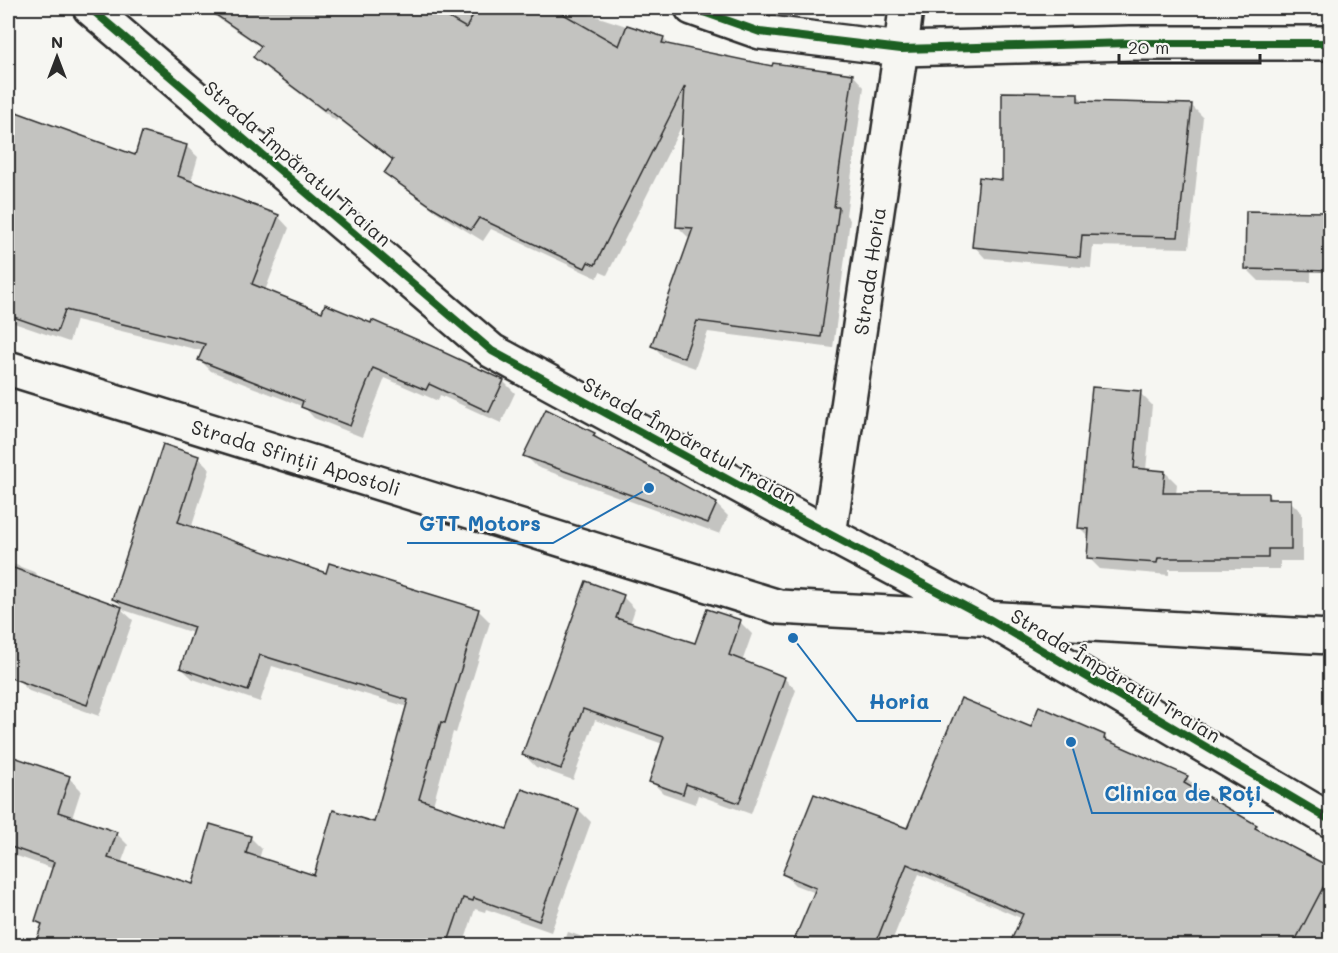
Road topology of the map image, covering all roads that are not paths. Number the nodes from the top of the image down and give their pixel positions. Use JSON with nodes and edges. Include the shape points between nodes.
{"nodes":[{"id":1,"x":90,"y":8,"type":"edge"},
{"id":2,"x":692,"y":8,"type":"edge"},
{"id":3,"x":906,"y":8,"type":"edge"},
{"id":4,"x":1330,"y":42,"type":"edge"},
{"id":5,"x":902,"y":50,"type":"junction"},
{"id":6,"x":8,"y":368,"type":"edge"},
{"id":7,"x":829,"y":535,"type":"junction"},
{"id":8,"x":989,"y":619,"type":"junction"},
{"id":9,"x":1330,"y":637,"type":"edge"},
{"id":10,"x":1330,"y":820,"type":"edge"}],
"edges":[{"from":1,"to":7,"type":"street","name":"Strada Împăratul Traian","via":[[492,351]]},
{"from":2,"to":5,"type":"street","via":[[760,32]]},
{"from":3,"to":5,"type":"street","name":"Strada Horia"},
{"from":4,"to":5,"type":"street"},
{"from":5,"to":7,"type":"street","name":"Strada Horia"},
{"from":6,"to":8,"type":"street","name":"Strada Sfinții Apostoli","via":[[779,607]]},
{"from":7,"to":8,"type":"street","name":"Strada Împăratul Traian"},
{"from":8,"to":9,"type":"street","name":"Strada Sfinții Apostoli"},
{"from":8,"to":10,"type":"street","name":"Strada Împăratul Traian"}]}
